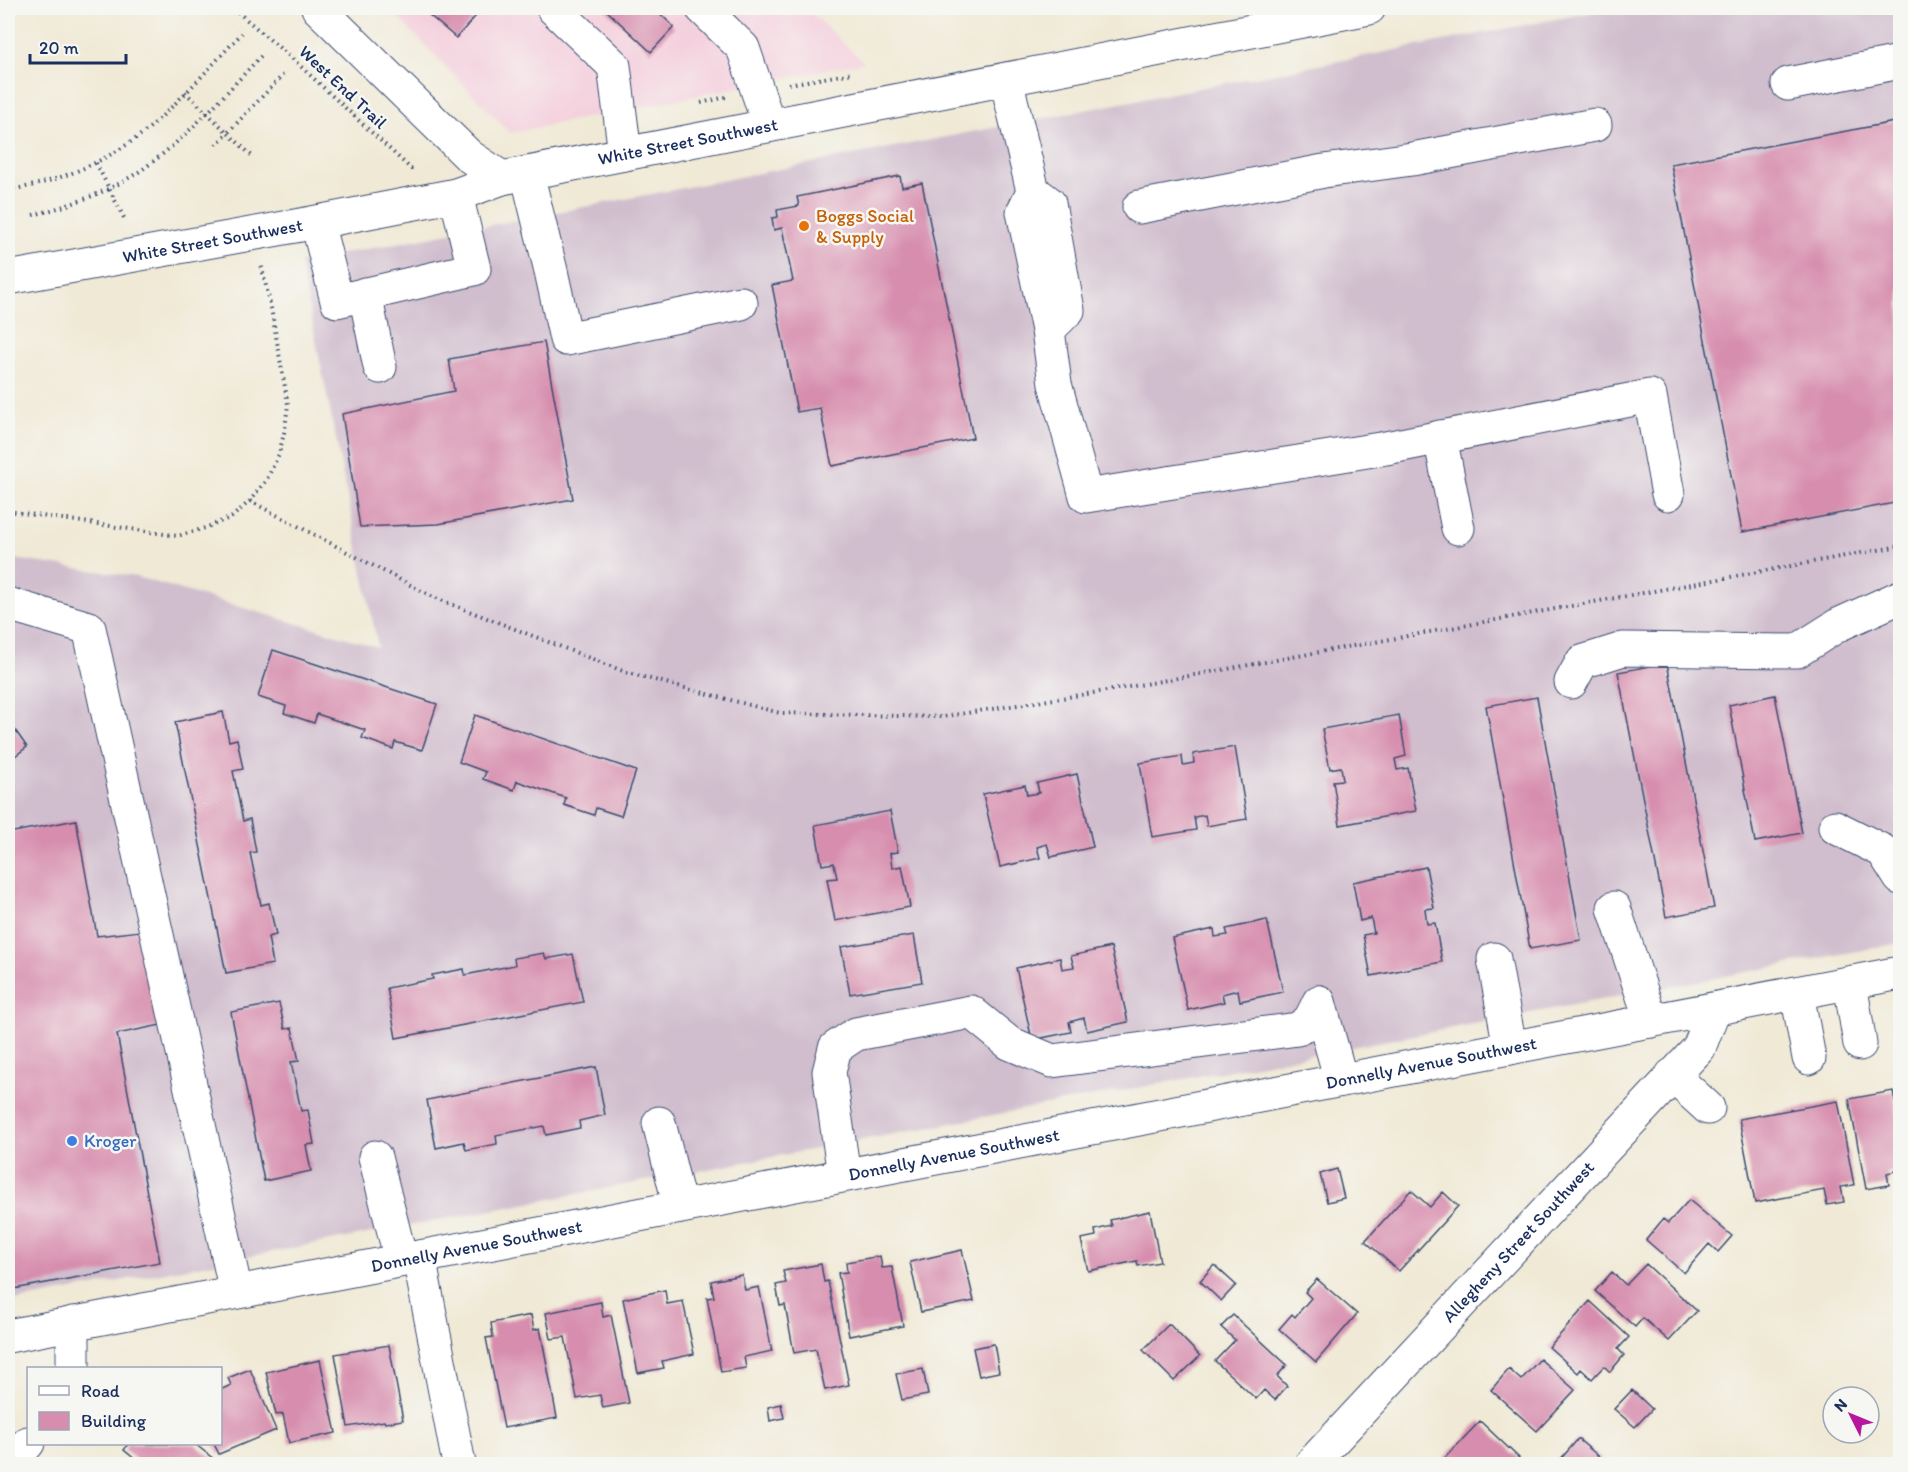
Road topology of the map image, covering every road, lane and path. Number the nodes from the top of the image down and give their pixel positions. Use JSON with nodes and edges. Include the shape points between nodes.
{"nodes":[{"id":1,"x":233,"y":8,"type":"edge"},
{"id":2,"x":318,"y":8,"type":"edge"},
{"id":3,"x":553,"y":8,"type":"edge"},
{"id":4,"x":702,"y":8,"type":"edge"},
{"id":5,"x":1369,"y":8,"type":"edge"},
{"id":6,"x":242,"y":33,"type":"dead end"},
{"id":7,"x":262,"y":55,"type":"dead end"},
{"id":8,"x":1900,"y":62,"type":"edge"},
{"id":9,"x":284,"y":75,"type":"dead end"},
{"id":10,"x":1006,"y":79,"type":"junction"},
{"id":11,"x":1788,"y":84,"type":"dead end"},
{"id":12,"x":185,"y":92,"type":"junction"},
{"id":13,"x":207,"y":113,"type":"junction"},
{"id":14,"x":768,"y":125,"type":"junction"},
{"id":15,"x":1595,"y":125,"type":"dead end"},
{"id":16,"x":228,"y":133,"type":"junction"},
{"id":17,"x":216,"y":145,"type":"dead end"},
{"id":18,"x":625,"y":154,"type":"junction"},
{"id":19,"x":252,"y":156,"type":"dead end"},
{"id":20,"x":96,"y":163,"type":"junction"},
{"id":21,"x":421,"y":167,"type":"dead end"},
{"id":22,"x":515,"y":176,"type":"junction"},
{"id":23,"x":109,"y":189,"type":"junction"},
{"id":24,"x":8,"y":190,"type":"edge"},
{"id":25,"x":456,"y":195,"type":"junction"},
{"id":26,"x":1139,"y":207,"type":"dead end"},
{"id":27,"x":33,"y":215,"type":"dead end"},
{"id":28,"x":124,"y":218,"type":"dead end"},
{"id":29,"x":317,"y":222,"type":"junction"},
{"id":30,"x":260,"y":262,"type":"dead end"},
{"id":31,"x":8,"y":278,"type":"edge"},
{"id":32,"x":365,"y":294,"type":"junction"},
{"id":33,"x":741,"y":303,"type":"dead end"},
{"id":34,"x":380,"y":367,"type":"dead end"},
{"id":35,"x":1440,"y":437,"type":"junction"},
{"id":36,"x":1668,"y":494,"type":"dead end"},
{"id":37,"x":249,"y":501,"type":"junction"},
{"id":38,"x":8,"y":511,"type":"edge"},
{"id":39,"x":1458,"y":528,"type":"dead end"},
{"id":40,"x":1900,"y":546,"type":"edge"},
{"id":41,"x":1900,"y":597,"type":"edge"},
{"id":42,"x":8,"y":604,"type":"edge"},
{"id":43,"x":1571,"y":682,"type":"dead end"},
{"id":44,"x":1834,"y":827,"type":"dead end"},
{"id":45,"x":1900,"y":878,"type":"edge"},
{"id":46,"x":1614,"y":908,"type":"dead end"},
{"id":47,"x":1494,"y":960,"type":"dead end"},
{"id":48,"x":1900,"y":973,"type":"edge"},
{"id":49,"x":1850,"y":983,"type":"junction"},
{"id":50,"x":1797,"y":993,"type":"junction"},
{"id":51,"x":1714,"y":1009,"type":"junction"},
{"id":52,"x":1651,"y":1021,"type":"junction"},
{"id":53,"x":1860,"y":1044,"type":"dead end"},
{"id":54,"x":1510,"y":1048,"type":"junction"},
{"id":55,"x":1809,"y":1058,"type":"dead end"},
{"id":56,"x":1672,"y":1075,"type":"junction"},
{"id":57,"x":1341,"y":1080,"type":"junction"},
{"id":58,"x":1708,"y":1108,"type":"dead end"},
{"id":59,"x":659,"y":1123,"type":"dead end"},
{"id":60,"x":375,"y":1157,"type":"dead end"},
{"id":61,"x":844,"y":1175,"type":"junction"},
{"id":62,"x":680,"y":1207,"type":"junction"},
{"id":63,"x":410,"y":1258,"type":"junction"},
{"id":64,"x":236,"y":1292,"type":"junction"},
{"id":65,"x":73,"y":1323,"type":"junction"},
{"id":66,"x":8,"y":1336,"type":"edge"},
{"id":67,"x":73,"y":1367,"type":"edge"},
{"id":68,"x":27,"y":1444,"type":"edge"},
{"id":69,"x":9,"y":1464,"type":"edge"},
{"id":70,"x":459,"y":1464,"type":"edge"},
{"id":71,"x":1311,"y":1464,"type":"edge"}],
"edges":[{"from":1,"to":21,"type":"path","name":"West End Trail","via":[[411,170]]},
{"from":2,"to":22,"type":"street","via":[[469,156]]},
{"from":3,"to":18,"type":"street","via":[[614,66]]},
{"from":4,"to":14,"type":"street","via":[[743,48]]},
{"from":5,"to":10,"type":"street","name":"White Street Southwest"},
{"from":6,"to":12,"type":"path"},
{"from":7,"to":13,"type":"path"},
{"from":8,"to":11,"type":"street"},
{"from":9,"to":16,"type":"path"},
{"from":10,"to":14,"type":"street","name":"White Street Southwest"},
{"from":10,"to":35,"type":"street","via":[[1033,192],[1049,203],[1068,310],[1048,330],[1054,384],[1086,496]]},
{"from":12,"to":13,"type":"path"},
{"from":12,"to":20,"type":"path","via":[[158,121]]},
{"from":13,"to":16,"type":"path"},
{"from":13,"to":23,"type":"path","via":[[150,164]]},
{"from":14,"to":18,"type":"street","name":"White Street Southwest"},
{"from":15,"to":26,"type":"street"},
{"from":16,"to":17,"type":"path"},
{"from":16,"to":19,"type":"path"},
{"from":18,"to":22,"type":"street","name":"White Street Southwest"},
{"from":20,"to":23,"type":"path"},
{"from":20,"to":24,"type":"path"},
{"from":22,"to":25,"type":"street","name":"White Street Southwest"},
{"from":22,"to":33,"type":"street","via":[[551,271],[566,339]]},
{"from":23,"to":27,"type":"path"},
{"from":23,"to":28,"type":"path"},
{"from":25,"to":29,"type":"street","name":"White Street Southwest"},
{"from":25,"to":32,"type":"street","via":[[474,269]]},
{"from":29,"to":31,"type":"street","name":"White Street Southwest"},
{"from":29,"to":32,"type":"street","via":[[337,301]]},
{"from":30,"to":37,"type":"path","via":[[288,404],[279,454],[267,479]]},
{"from":32,"to":34,"type":"street"},
{"from":35,"to":36,"type":"street","via":[[1650,396]]},
{"from":35,"to":39,"type":"street"},
{"from":37,"to":38,"type":"path","via":[[232,517],[178,536]]},
{"from":37,"to":40,"type":"path","via":[[433,597],[628,673],[780,713],[941,717],[1112,690]]},
{"from":41,"to":43,"type":"street","via":[[1838,625],[1797,651],[1623,650],[1582,662]]},
{"from":42,"to":64,"type":"street","via":[[89,628]]},
{"from":44,"to":45,"type":"street","via":[[1883,851]]},
{"from":46,"to":52,"type":"street"},
{"from":47,"to":54,"type":"street"},
{"from":48,"to":49,"type":"street","name":"Donnelly Avenue Southwest"},
{"from":49,"to":50,"type":"street","name":"Donnelly Avenue Southwest"},
{"from":49,"to":53,"type":"street"},
{"from":50,"to":51,"type":"street","name":"Donnelly Avenue Southwest"},
{"from":50,"to":55,"type":"street"},
{"from":51,"to":52,"type":"street","name":"Donnelly Avenue Southwest"},
{"from":51,"to":56,"type":"street","name":"Allegheny Street Southwest","via":[[1699,1048]]},
{"from":52,"to":54,"type":"street","name":"Donnelly Avenue Southwest"},
{"from":54,"to":57,"type":"street","name":"Donnelly Avenue Southwest"},
{"from":56,"to":58,"type":"street"},
{"from":56,"to":71,"type":"street","name":"Allegheny Street Southwest"},
{"from":57,"to":61,"type":"street","name":"Donnelly Avenue Southwest"},
{"from":57,"to":61,"type":"street","via":[[1319,1002],[1310,1020],[1298,1029],[1052,1061],[1009,1043],[971,1012],[856,1034],[835,1048],[829,1072]]},
{"from":59,"to":62,"type":"street"},
{"from":60,"to":63,"type":"street"},
{"from":61,"to":62,"type":"street","name":"Donnelly Avenue Southwest"},
{"from":62,"to":63,"type":"street","name":"Donnelly Avenue Southwest"},
{"from":63,"to":64,"type":"street","name":"Donnelly Avenue Southwest"},
{"from":63,"to":70,"type":"street"},
{"from":64,"to":65,"type":"street","name":"Donnelly Avenue Southwest"},
{"from":65,"to":66,"type":"street","name":"Donnelly Avenue Southwest"},
{"from":65,"to":67,"type":"street"},
{"from":68,"to":69,"type":"street"}]}
